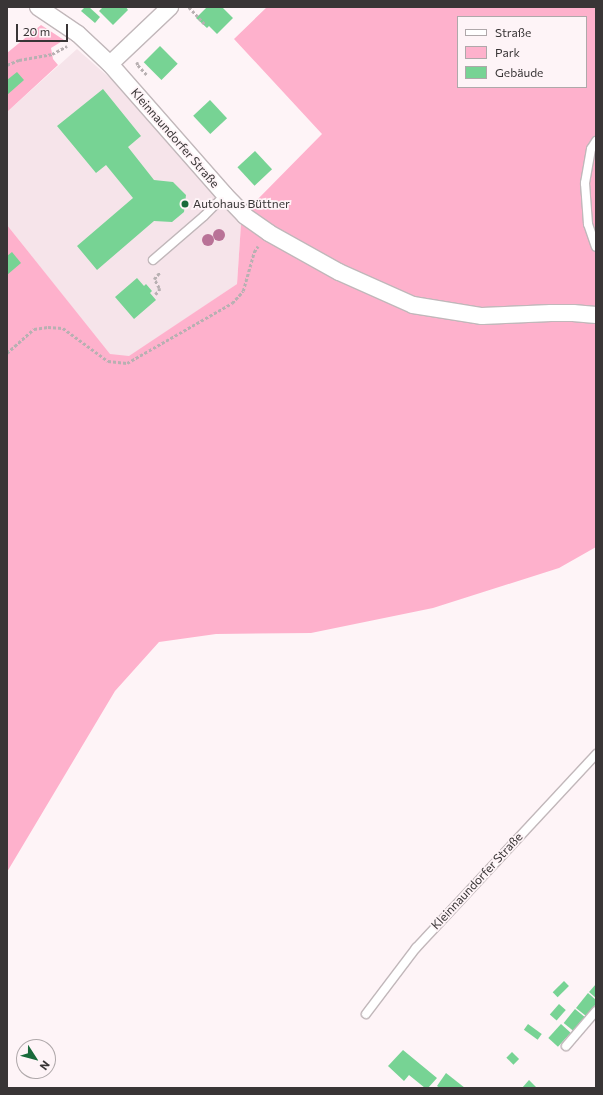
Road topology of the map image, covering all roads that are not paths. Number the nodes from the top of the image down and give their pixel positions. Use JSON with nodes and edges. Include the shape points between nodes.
{"nodes":[{"id":1,"x":38,"y":7,"type":"edge"},
{"id":2,"x":170,"y":7,"type":"edge"},
{"id":3,"x":110,"y":64,"type":"junction"},
{"id":4,"x":596,"y":141,"type":"edge"},
{"id":5,"x":224,"y":196,"type":"junction"},
{"id":6,"x":596,"y":247,"type":"edge"},
{"id":7,"x":153,"y":260,"type":"road end"},
{"id":8,"x":596,"y":315,"type":"edge"},
{"id":9,"x":596,"y":754,"type":"edge"},
{"id":10,"x":596,"y":1011,"type":"edge"},
{"id":11,"x":366,"y":1014,"type":"dead end"},
{"id":12,"x":566,"y":1046,"type":"dead end"}],
"edges":[{"from":1,"to":3,"type":"street","name":"Kleinnaundorfer Straße","via":[[78,34]]},
{"from":2,"to":3,"type":"street"},
{"from":3,"to":5,"type":"street","name":"Kleinnaundorfer Straße"},
{"from":4,"to":6,"type":"lane","via":[[585,183],[588,224]]},
{"from":5,"to":7,"type":"lane"},
{"from":5,"to":8,"type":"street","name":"Kleinnaundorfer Straße","via":[[245,216],[269,233],[339,272],[413,305],[482,316],[551,313]]},
{"from":9,"to":11,"type":"lane","name":"Kleinnaundorfer Straße","via":[[416,948]]},
{"from":10,"to":12,"type":"lane"}]}
